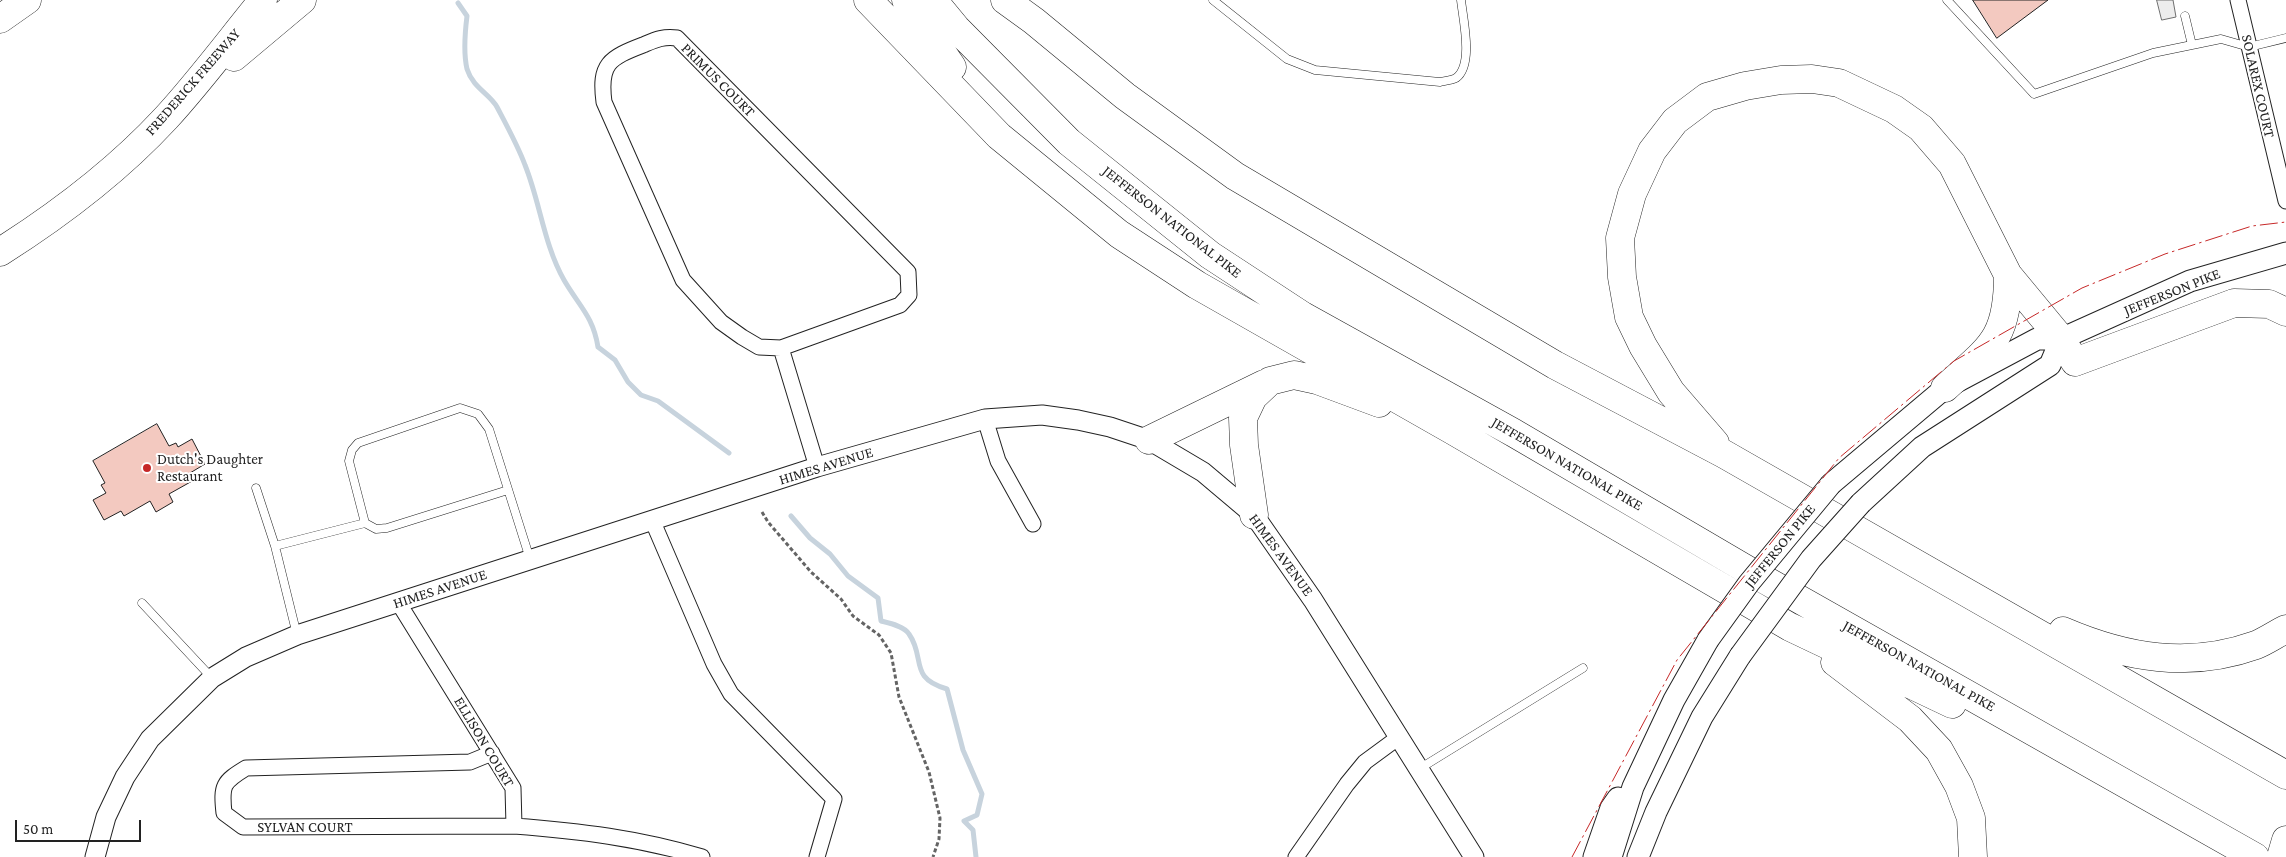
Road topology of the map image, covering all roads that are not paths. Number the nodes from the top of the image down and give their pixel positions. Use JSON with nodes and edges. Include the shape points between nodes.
{"nodes":[{"id":1,"x":27,"y":0,"type":"edge"},
{"id":2,"x":263,"y":0,"type":"edge"},
{"id":3,"x":302,"y":0,"type":"edge"},
{"id":4,"x":868,"y":0,"type":"edge"},
{"id":5,"x":906,"y":0,"type":"edge"},
{"id":6,"x":933,"y":0,"type":"edge"},
{"id":7,"x":1004,"y":0,"type":"edge"},
{"id":8,"x":1213,"y":0,"type":"edge"},
{"id":9,"x":1461,"y":0,"type":"edge"},
{"id":10,"x":1947,"y":0,"type":"edge"},
{"id":11,"x":2238,"y":0,"type":"edge"},
{"id":12,"x":1028,"y":11,"type":"edge"},
{"id":13,"x":2184,"y":16,"type":"dead end"},
{"id":14,"x":0,"y":19,"type":"edge"},
{"id":15,"x":2286,"y":38,"type":"edge"},
{"id":16,"x":2192,"y":45,"type":"junction"},
{"id":17,"x":2249,"y":47,"type":"junction"},
{"id":18,"x":166,"y":118,"type":"junction"},
{"id":19,"x":999,"y":136,"type":"junction"},
{"id":20,"x":2286,"y":201,"type":"edge"},
{"id":21,"x":0,"y":252,"type":"edge"},
{"id":22,"x":2286,"y":253,"type":"edge"},
{"id":23,"x":2008,"y":275,"type":"junction"},
{"id":24,"x":2286,"y":312,"type":"edge"},
{"id":25,"x":2061,"y":339,"type":"junction"},
{"id":26,"x":780,"y":348,"type":"junction"},
{"id":27,"x":1270,"y":381,"type":"junction"},
{"id":28,"x":1945,"y":388,"type":"junction"},
{"id":29,"x":985,"y":419,"type":"junction"},
{"id":30,"x":1452,"y":430,"type":"junction"},
{"id":31,"x":1149,"y":440,"type":"junction"},
{"id":32,"x":1724,"y":454,"type":"junction"},
{"id":33,"x":817,"y":467,"type":"junction"},
{"id":34,"x":256,"y":488,"type":"dead end"},
{"id":35,"x":508,"y":490,"type":"junction"},
{"id":36,"x":1254,"y":515,"type":"junction"},
{"id":37,"x":365,"y":522,"type":"junction"},
{"id":38,"x":653,"y":522,"type":"junction"},
{"id":39,"x":1033,"y":524,"type":"dead end"},
{"id":40,"x":275,"y":546,"type":"junction"},
{"id":41,"x":530,"y":560,"type":"junction"},
{"id":42,"x":1950,"y":582,"type":"junction"},
{"id":43,"x":398,"y":602,"type":"junction"},
{"id":44,"x":142,"y":603,"type":"dead end"},
{"id":45,"x":1790,"y":627,"type":"junction"},
{"id":46,"x":2286,"y":629,"type":"edge"},
{"id":47,"x":298,"y":635,"type":"junction"},
{"id":48,"x":1583,"y":668,"type":"dead end"},
{"id":49,"x":212,"y":678,"type":"junction"},
{"id":50,"x":1399,"y":736,"type":"junction"},
{"id":51,"x":492,"y":753,"type":"junction"},
{"id":52,"x":1419,"y":768,"type":"junction"},
{"id":53,"x":2286,"y":775,"type":"edge"},
{"id":54,"x":1633,"y":787,"type":"junction"},
{"id":55,"x":2181,"y":814,"type":"junction"},
{"id":56,"x":514,"y":826,"type":"junction"},
{"id":57,"x":2286,"y":840,"type":"edge"},
{"id":58,"x":95,"y":857,"type":"edge"},
{"id":59,"x":702,"y":857,"type":"edge"},
{"id":60,"x":817,"y":857,"type":"edge"},
{"id":61,"x":1296,"y":857,"type":"edge"},
{"id":62,"x":1474,"y":857,"type":"edge"},
{"id":63,"x":1594,"y":857,"type":"edge"},
{"id":64,"x":1611,"y":857,"type":"edge"},
{"id":65,"x":1638,"y":857,"type":"edge"},
{"id":66,"x":1973,"y":857,"type":"edge"},
{"id":67,"x":2255,"y":857,"type":"edge"},
{"id":68,"x":2281,"y":857,"type":"edge"}],
"edges":[{"from":1,"to":14,"type":"highway"},
{"from":2,"to":18,"type":"highway","name":"FREDERICK FREEWAY"},
{"from":3,"to":18,"type":"highway"},
{"from":4,"to":19,"type":"highway"},
{"from":5,"to":19,"type":"highway"},
{"from":6,"to":55,"type":"highway","name":"JEFFERSON NATIONAL PIKE","via":[[956,28],[1069,142],[1210,255],[1302,316],[1514,433],[1750,572]]},
{"from":7,"to":12,"type":"highway"},
{"from":8,"to":9,"type":"lane","via":[[1299,65],[1315,70],[1440,82],[1455,79],[1463,70],[1466,55]]},
{"from":10,"to":16,"type":"lane","via":[[2034,94],[2153,53]]},
{"from":11,"to":17,"type":"street","name":"SOLAREX COURT"},
{"from":12,"to":32,"type":"highway","via":[[1125,96],[1235,176],[1555,366]]},
{"from":13,"to":16,"type":"lane"},
{"from":15,"to":17,"type":"lane"},
{"from":16,"to":17,"type":"lane","via":[[2221,39]]},
{"from":17,"to":20,"type":"street","name":"SOLAREX COURT"},
{"from":18,"to":21,"type":"highway","name":"FREDERICK FREEWAY","via":[[101,180],[48,221]]},
{"from":19,"to":30,"type":"highway","via":[[1119,234],[1197,285]]},
{"from":22,"to":25,"type":"main road","name":"JEFFERSON PIKE","via":[[2190,281]]},
{"from":23,"to":25,"type":"highway"},
{"from":23,"to":28,"type":"highway","via":[[2007,312],[2000,334],[1990,348]]},
{"from":23,"to":32,"type":"highway","via":[[1952,164],[1922,128],[1894,109],[1839,82],[1812,78],[1744,86],[1707,97],[1675,121],[1652,151],[1632,194],[1620,238],[1629,317],[1671,392]]},
{"from":24,"to":25,"type":"highway","via":[[2269,304],[2234,304],[2075,362]]},
{"from":25,"to":28,"type":"main road","name":"JEFFERSON PIKE","via":[[2037,339]]},
{"from":25,"to":65,"type":"main road","bridge":true,"via":[[2050,365],[1922,447],[1861,503],[1811,559],[1740,656],[1702,718]]},
{"from":26,"to":26,"type":"street","name":"PRIMUS COURT","via":[[759,347],[742,337],[721,322],[683,280],[604,102],[601,81],[607,66],[618,55],[664,36],[677,38],[908,272],[909,295],[900,305]]},
{"from":26,"to":33,"type":"street"},
{"from":27,"to":30,"type":"highway","via":[[1294,375],[1316,380]]},
{"from":27,"to":31,"type":"highway"},
{"from":27,"to":36,"type":"highway","via":[[1253,397],[1244,418],[1244,444]]},
{"from":28,"to":54,"type":"main road","name":"JEFFERSON PIKE","bridge":true,"via":[[1831,484],[1749,583],[1708,640],[1674,700]]},
{"from":29,"to":31,"type":"street","name":"HIMES AVENUE","via":[[1042,415],[1110,427]]},
{"from":29,"to":33,"type":"street","name":"HIMES AVENUE"},
{"from":29,"to":39,"type":"street","via":[[998,461]]},
{"from":30,"to":45,"type":"highway"},
{"from":31,"to":36,"type":"street","name":"HIMES AVENUE","via":[[1203,472]]},
{"from":32,"to":42,"type":"highway"},
{"from":33,"to":38,"type":"street","name":"HIMES AVENUE"},
{"from":34,"to":40,"type":"lane"},
{"from":35,"to":37,"type":"lane","via":[[387,528],[376,529]]},
{"from":35,"to":37,"type":"lane","via":[[489,429],[478,414],[460,408],[358,443],[352,450],[349,461]]},
{"from":35,"to":41,"type":"lane"},
{"from":36,"to":50,"type":"street","name":"HIMES AVENUE","via":[[1313,600]]},
{"from":37,"to":40,"type":"lane"},
{"from":38,"to":41,"type":"street","name":"HIMES AVENUE"},
{"from":38,"to":60,"type":"street","via":[[714,664],[731,694],[834,799]]},
{"from":40,"to":47,"type":"lane"},
{"from":41,"to":43,"type":"street","name":"HIMES AVENUE"},
{"from":42,"to":46,"type":"highway","via":[[2094,645],[2134,655],[2181,660],[2223,654],[2257,644]]},
{"from":42,"to":53,"type":"highway"},
{"from":43,"to":47,"type":"street","name":"HIMES AVENUE"},
{"from":43,"to":51,"type":"street","name":"ELLISON COURT"},
{"from":44,"to":49,"type":"lane"},
{"from":45,"to":55,"type":"highway"},
{"from":45,"to":66,"type":"highway","via":[[1910,719],[1939,750],[1959,786],[1971,818]]},
{"from":47,"to":49,"type":"street","name":"HIMES AVENUE","via":[[246,657]]},
{"from":48,"to":52,"type":"lane"},
{"from":49,"to":58,"type":"street","name":"HIMES AVENUE","via":[[150,739],[106,817]]},
{"from":50,"to":52,"type":"street","name":"HIMES AVENUE"},
{"from":50,"to":61,"type":"street","via":[[1365,762],[1346,784]]},
{"from":51,"to":56,"type":"street","name":"ELLISON COURT","via":[[513,788]]},
{"from":51,"to":56,"type":"street","name":"SYLVAN COURT","via":[[470,762],[246,768],[228,779],[222,795],[224,813],[244,826]]},
{"from":52,"to":62,"type":"street","name":"HIMES AVENUE"},
{"from":54,"to":63,"type":"main road","via":[[1611,808]]},
{"from":54,"to":64,"type":"main road","name":"JEFFERSON PIKE"},
{"from":55,"to":67,"type":"highway","name":"JEFFERSON NATIONAL PIKE"},
{"from":56,"to":59,"type":"street","via":[[594,832],[670,847]]},
{"from":57,"to":68,"type":"highway"}]}
